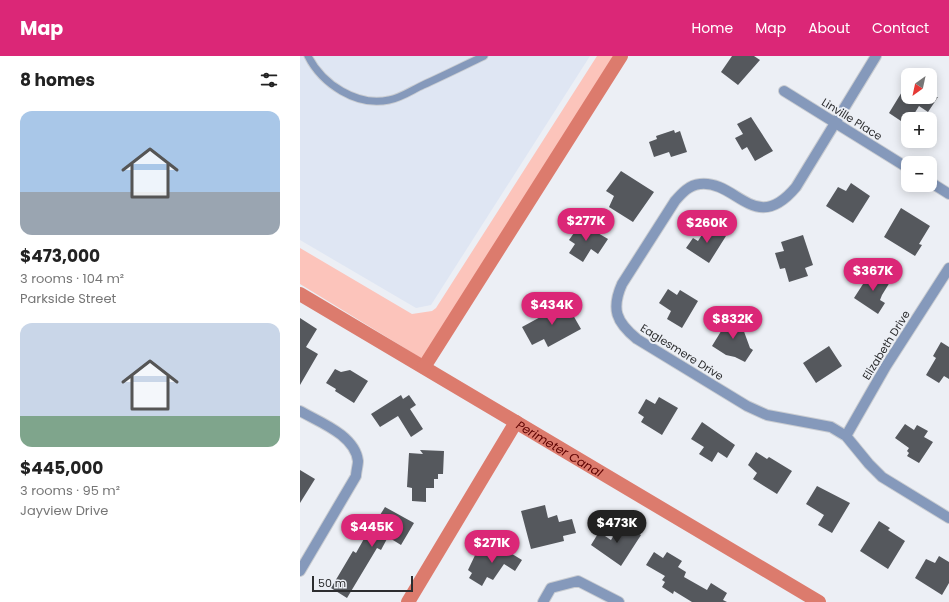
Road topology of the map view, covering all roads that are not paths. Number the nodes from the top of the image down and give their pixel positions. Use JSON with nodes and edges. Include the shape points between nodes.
{"nodes":[{"id":1,"x":308,"y":56,"type":"edge"},
{"id":2,"x":484,"y":56,"type":"edge"},
{"id":3,"x":876,"y":56,"type":"edge"},
{"id":4,"x":784,"y":91,"type":"dead end"},
{"id":5,"x":836,"y":123,"type":"junction"},
{"id":6,"x":901,"y":164,"type":"edge"},
{"id":7,"x":937,"y":186,"type":"edge"},
{"id":8,"x":949,"y":194,"type":"edge"},
{"id":9,"x":949,"y":268,"type":"edge"},
{"id":10,"x":300,"y":411,"type":"edge"},
{"id":11,"x":846,"y":436,"type":"junction"},
{"id":12,"x":949,"y":518,"type":"edge"},
{"id":13,"x":300,"y":571,"type":"edge"},
{"id":14,"x":543,"y":602,"type":"edge"},
{"id":15,"x":619,"y":602,"type":"edge"}],
"edges":[{"from":1,"to":2,"type":"lane","via":[[318,71],[342,92],[377,102],[399,97]]},
{"from":3,"to":5,"type":"street","name":"Eaglesmere Drive"},
{"from":4,"to":5,"type":"street","name":"Linville Place"},
{"from":5,"to":6,"type":"street","name":"Linville Place"},
{"from":5,"to":11,"type":"street","name":"Eaglesmere Drive","via":[[796,187],[786,199],[772,206],[757,206],[716,186],[700,184],[685,190],[667,213],[622,284],[616,298],[617,314],[623,328],[636,339],[721,390],[767,416],[831,427]]},
{"from":7,"to":8,"type":"street"},
{"from":9,"to":11,"type":"street","name":"Elizabeth Drive","via":[[886,366]]},
{"from":10,"to":13,"type":"street","via":[[341,435],[353,446],[358,461],[356,474]]},
{"from":11,"to":12,"type":"street","via":[[882,477]]},
{"from":14,"to":15,"type":"street","via":[[551,588],[578,581]]}]}
